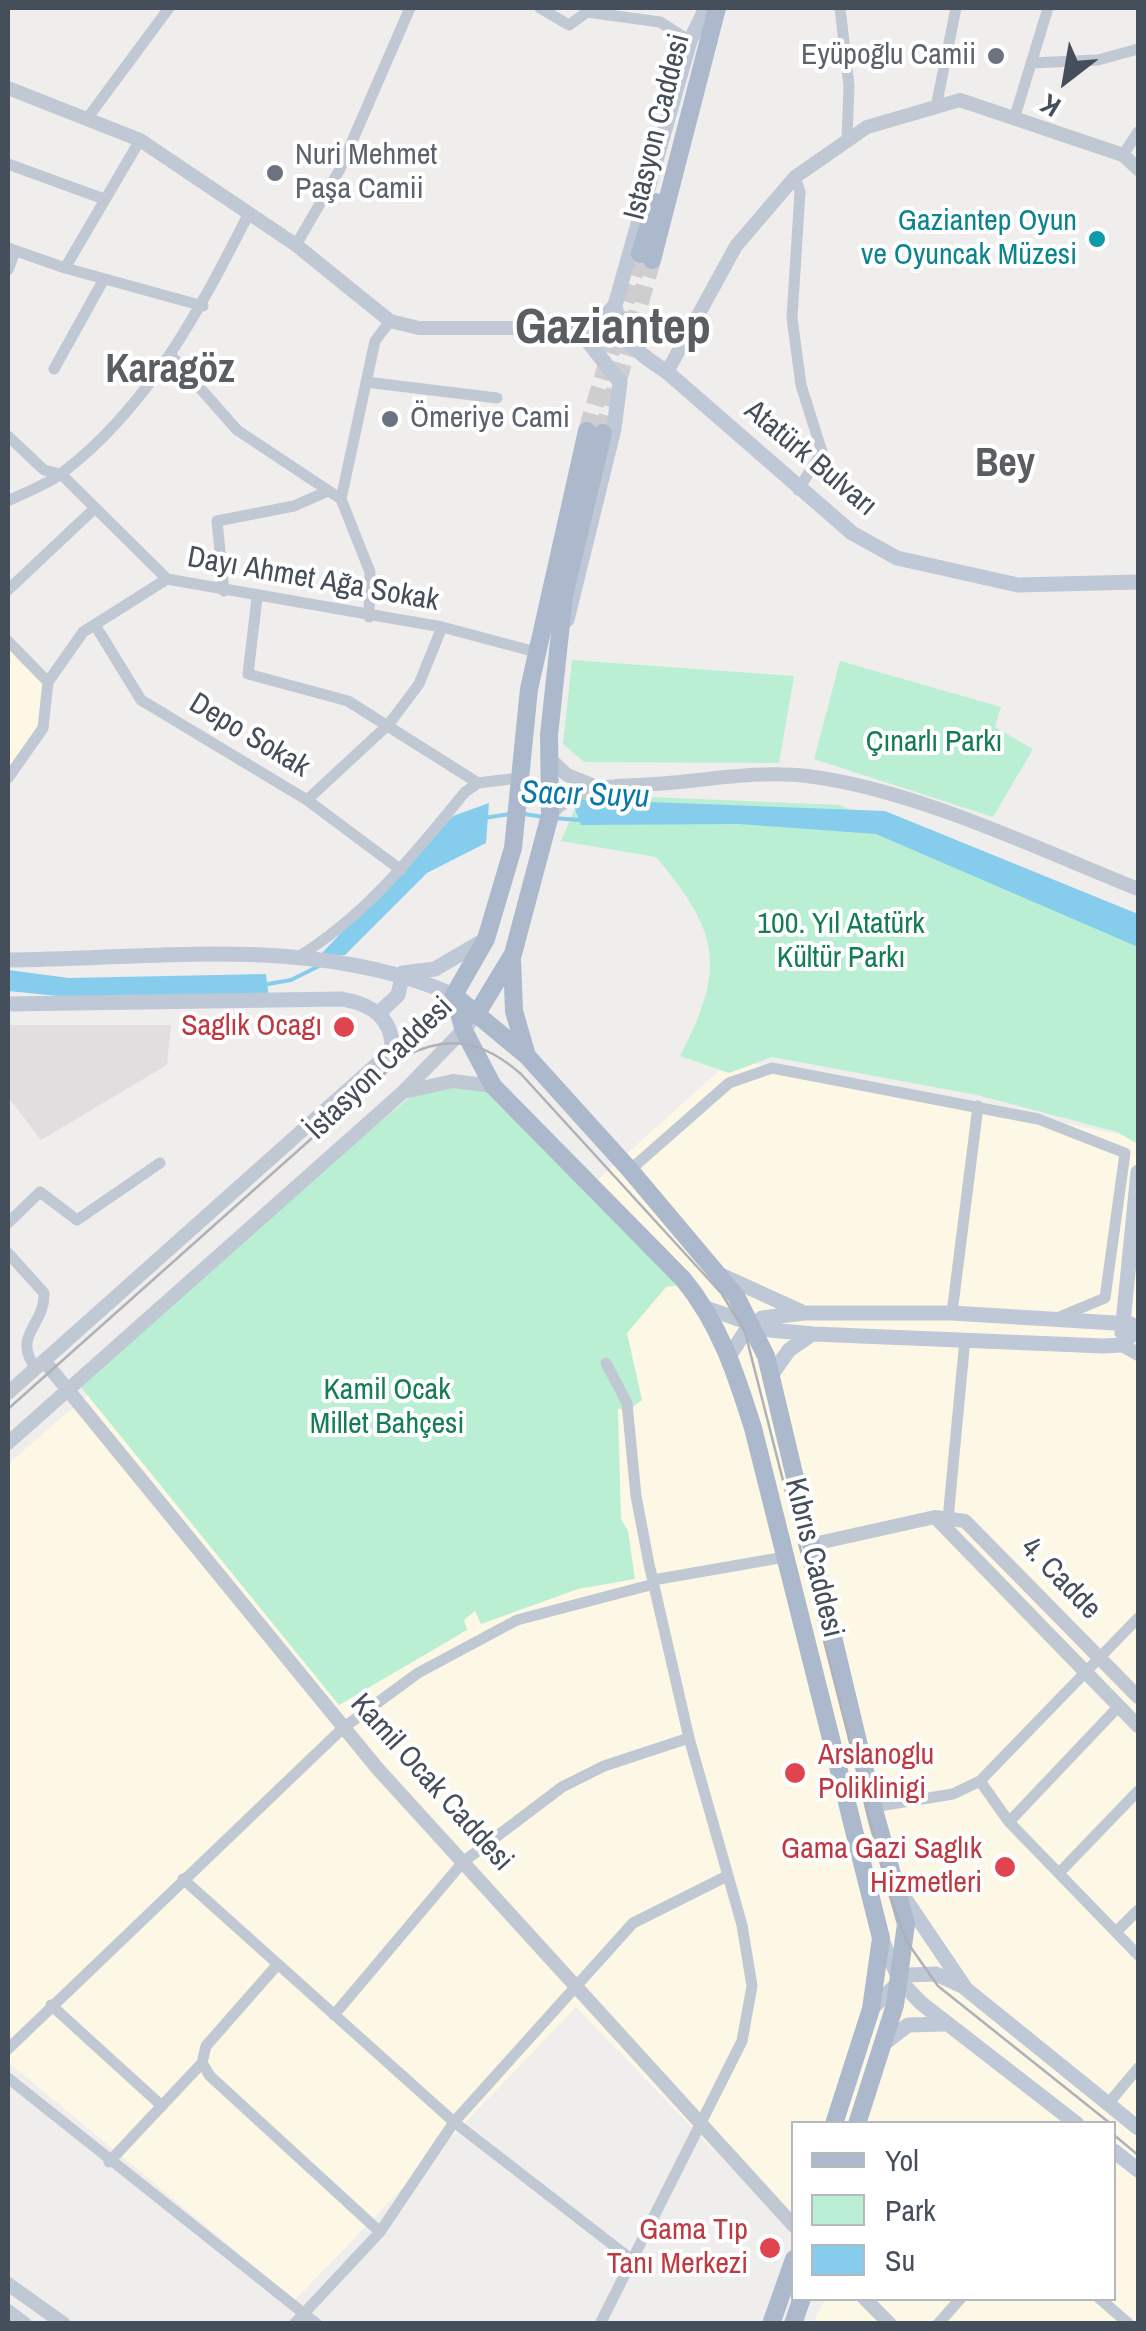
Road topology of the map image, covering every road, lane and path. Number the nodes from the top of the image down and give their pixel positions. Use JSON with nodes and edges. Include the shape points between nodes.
{"nodes":[{"id":1,"x":170,"y":8,"type":"edge"},
{"id":2,"x":410,"y":8,"type":"edge"},
{"id":3,"x":540,"y":8,"type":"edge"},
{"id":4,"x":840,"y":8,"type":"edge"},
{"id":5,"x":956,"y":8,"type":"edge"},
{"id":6,"x":1048,"y":8,"type":"edge"},
{"id":7,"x":709,"y":9,"type":"edge"},
{"id":8,"x":690,"y":41,"type":"junction"},
{"id":9,"x":1138,"y":50,"type":"edge"},
{"id":10,"x":1031,"y":62,"type":"junction"},
{"id":11,"x":8,"y":88,"type":"edge"},
{"id":12,"x":936,"y":107,"type":"junction"},
{"id":13,"x":1015,"y":116,"type":"junction"},
{"id":14,"x":86,"y":120,"type":"junction"},
{"id":15,"x":1138,"y":132,"type":"edge"},
{"id":16,"x":847,"y":139,"type":"junction"},
{"id":17,"x":140,"y":140,"type":"junction"},
{"id":18,"x":1124,"y":155,"type":"junction"},
{"id":19,"x":8,"y":164,"type":"edge"},
{"id":20,"x":1138,"y":169,"type":"edge"},
{"id":21,"x":795,"y":177,"type":"junction"},
{"id":22,"x":104,"y":199,"type":"junction"},
{"id":23,"x":249,"y":213,"type":"junction"},
{"id":24,"x":296,"y":245,"type":"junction"},
{"id":25,"x":11,"y":249,"type":"edge"},
{"id":26,"x":646,"y":257,"type":"tunnel mouth"},
{"id":27,"x":65,"y":268,"type":"junction"},
{"id":28,"x":8,"y":270,"type":"edge"},
{"id":29,"x":104,"y":279,"type":"junction"},
{"id":30,"x":615,"y":305,"type":"junction"},
{"id":31,"x":203,"y":306,"type":"junction"},
{"id":32,"x":390,"y":321,"type":"junction"},
{"id":33,"x":582,"y":334,"type":"junction"},
{"id":34,"x":170,"y":354,"type":"junction"},
{"id":35,"x":54,"y":369,"type":"dead end"},
{"id":36,"x":667,"y":372,"type":"junction"},
{"id":37,"x":366,"y":382,"type":"junction"},
{"id":38,"x":497,"y":398,"type":"dead end"},
{"id":39,"x":8,"y":436,"type":"edge"},
{"id":40,"x":61,"y":474,"type":"junction"},
{"id":41,"x":798,"y":490,"type":"junction"},
{"id":42,"x":328,"y":491,"type":"junction"},
{"id":43,"x":341,"y":499,"type":"junction"},
{"id":44,"x":8,"y":501,"type":"edge"},
{"id":45,"x":94,"y":509,"type":"junction"},
{"id":46,"x":167,"y":579,"type":"junction"},
{"id":47,"x":1138,"y":582,"type":"edge"},
{"id":48,"x":8,"y":590,"type":"edge"},
{"id":49,"x":224,"y":591,"type":"junction"},
{"id":50,"x":257,"y":598,"type":"junction"},
{"id":51,"x":369,"y":617,"type":"junction"},
{"id":52,"x":95,"y":625,"type":"junction"},
{"id":53,"x":442,"y":627,"type":"junction"},
{"id":54,"x":564,"y":628,"type":"junction"},
{"id":55,"x":8,"y":641,"type":"edge"},
{"id":56,"x":536,"y":652,"type":"junction"},
{"id":57,"x":48,"y":682,"type":"junction"},
{"id":58,"x":390,"y":724,"type":"junction"},
{"id":59,"x":549,"y":758,"type":"junction"},
{"id":60,"x":8,"y":778,"type":"edge"},
{"id":61,"x":518,"y":778,"type":"junction"},
{"id":62,"x":478,"y":783,"type":"junction"},
{"id":63,"x":598,"y":787,"type":"junction"},
{"id":64,"x":307,"y":800,"type":"junction"},
{"id":65,"x":550,"y":815,"type":"junction"},
{"id":66,"x":401,"y":870,"type":"junction"},
{"id":67,"x":1138,"y":889,"type":"edge"},
{"id":68,"x":486,"y":939,"type":"junction"},
{"id":69,"x":513,"y":954,"type":"junction"},
{"id":70,"x":8,"y":960,"type":"edge"},
{"id":71,"x":292,"y":960,"type":"junction"},
{"id":72,"x":403,"y":973,"type":"junction"},
{"id":73,"x":454,"y":996,"type":"junction"},
{"id":74,"x":8,"y":1004,"type":"edge"},
{"id":75,"x":379,"y":1013,"type":"junction"},
{"id":76,"x":476,"y":1014,"type":"junction"},
{"id":77,"x":464,"y":1031,"type":"junction"},
{"id":78,"x":392,"y":1053,"type":"junction"},
{"id":79,"x":527,"y":1056,"type":"junction"},
{"id":80,"x":493,"y":1086,"type":"junction"},
{"id":81,"x":402,"y":1092,"type":"junction"},
{"id":82,"x":978,"y":1106,"type":"junction"},
{"id":83,"x":1125,"y":1153,"type":"junction"},
{"id":84,"x":1138,"y":1157,"type":"edge"},
{"id":85,"x":160,"y":1163,"type":"dead end"},
{"id":86,"x":630,"y":1170,"type":"junction"},
{"id":87,"x":1138,"y":1179,"type":"edge"},
{"id":88,"x":8,"y":1223,"type":"edge"},
{"id":89,"x":8,"y":1253,"type":"edge"},
{"id":90,"x":710,"y":1267,"type":"junction"},
{"id":91,"x":706,"y":1308,"type":"junction"},
{"id":92,"x":804,"y":1312,"type":"junction"},
{"id":93,"x":952,"y":1312,"type":"junction"},
{"id":94,"x":1048,"y":1321,"type":"junction"},
{"id":95,"x":753,"y":1325,"type":"junction"},
{"id":96,"x":1133,"y":1326,"type":"edge"},
{"id":97,"x":814,"y":1334,"type":"junction"},
{"id":98,"x":965,"y":1340,"type":"junction"},
{"id":99,"x":1122,"y":1345,"type":"junction"},
{"id":100,"x":1138,"y":1354,"type":"edge"},
{"id":101,"x":730,"y":1356,"type":"junction"},
{"id":102,"x":606,"y":1363,"type":"dead end"},
{"id":103,"x":41,"y":1366,"type":"junction"},
{"id":104,"x":770,"y":1377,"type":"junction"},
{"id":105,"x":11,"y":1386,"type":"edge"},
{"id":106,"x":69,"y":1390,"type":"junction"},
{"id":107,"x":8,"y":1443,"type":"edge"},
{"id":108,"x":942,"y":1522,"type":"junction"},
{"id":109,"x":809,"y":1546,"type":"junction"},
{"id":110,"x":785,"y":1557,"type":"junction"},
{"id":111,"x":653,"y":1582,"type":"junction"},
{"id":112,"x":1138,"y":1618,"type":"edge"},
{"id":113,"x":1097,"y":1656,"type":"junction"},
{"id":114,"x":1083,"y":1671,"type":"junction"},
{"id":115,"x":1138,"y":1697,"type":"edge"},
{"id":116,"x":1119,"y":1706,"type":"junction"},
{"id":117,"x":1138,"y":1726,"type":"edge"},
{"id":118,"x":344,"y":1728,"type":"junction"},
{"id":119,"x":689,"y":1738,"type":"junction"},
{"id":120,"x":980,"y":1781,"type":"junction"},
{"id":121,"x":1138,"y":1791,"type":"edge"},
{"id":122,"x":873,"y":1807,"type":"junction"},
{"id":123,"x":1009,"y":1822,"type":"junction"},
{"id":124,"x":464,"y":1862,"type":"junction"},
{"id":125,"x":1059,"y":1873,"type":"junction"},
{"id":126,"x":727,"y":1876,"type":"junction"},
{"id":127,"x":183,"y":1879,"type":"junction"},
{"id":128,"x":899,"y":1890,"type":"junction"},
{"id":129,"x":1138,"y":1910,"type":"edge"},
{"id":130,"x":1116,"y":1932,"type":"junction"},
{"id":131,"x":881,"y":1938,"type":"junction"},
{"id":132,"x":1138,"y":1955,"type":"edge"},
{"id":133,"x":278,"y":1964,"type":"junction"},
{"id":134,"x":900,"y":1981,"type":"junction"},
{"id":135,"x":576,"y":1983,"type":"junction"},
{"id":136,"x":966,"y":1988,"type":"junction"},
{"id":137,"x":51,"y":2006,"type":"junction"},
{"id":138,"x":870,"y":2009,"type":"junction"},
{"id":139,"x":334,"y":2014,"type":"junction"},
{"id":140,"x":946,"y":2024,"type":"junction"},
{"id":141,"x":882,"y":2045,"type":"junction"},
{"id":142,"x":8,"y":2049,"type":"edge"},
{"id":143,"x":202,"y":2063,"type":"junction"},
{"id":144,"x":1138,"y":2068,"type":"edge"},
{"id":145,"x":8,"y":2078,"type":"edge"},
{"id":146,"x":1108,"y":2104,"type":"junction"},
{"id":147,"x":162,"y":2106,"type":"junction"},
{"id":148,"x":835,"y":2121,"type":"edge"},
{"id":149,"x":858,"y":2121,"type":"edge"},
{"id":150,"x":1073,"y":2121,"type":"edge"},
{"id":151,"x":454,"y":2122,"type":"junction"},
{"id":152,"x":698,"y":2122,"type":"junction"},
{"id":153,"x":1138,"y":2128,"type":"edge"},
{"id":154,"x":1116,"y":2153,"type":"edge"},
{"id":155,"x":109,"y":2162,"type":"junction"},
{"id":156,"x":1138,"y":2170,"type":"edge"},
{"id":157,"x":791,"y":2223,"type":"edge"},
{"id":158,"x":380,"y":2232,"type":"junction"},
{"id":159,"x":631,"y":2259,"type":"junction"},
{"id":160,"x":791,"y":2267,"type":"edge"},
{"id":161,"x":8,"y":2284,"type":"edge"},
{"id":162,"x":867,"y":2301,"type":"edge"},
{"id":163,"x":958,"y":2301,"type":"edge"},
{"id":164,"x":1102,"y":2301,"type":"edge"},
{"id":165,"x":8,"y":2311,"type":"edge"},
{"id":166,"x":298,"y":2318,"type":"edge"},
{"id":167,"x":25,"y":2324,"type":"edge"},
{"id":168,"x":64,"y":2324,"type":"edge"},
{"id":169,"x":316,"y":2324,"type":"edge"},
{"id":170,"x":600,"y":2324,"type":"edge"},
{"id":171,"x":771,"y":2324,"type":"edge"},
{"id":172,"x":890,"y":2324,"type":"edge"},
{"id":173,"x":938,"y":2324,"type":"edge"},
{"id":174,"x":1129,"y":2324,"type":"edge"}],
"edges":[{"from":1,"to":14,"type":"street"},
{"from":2,"to":24,"type":"street","via":[[340,169]]},
{"from":3,"to":8,"type":"street","via":[[569,25],[587,12],[660,22]]},
{"from":4,"to":16,"type":"street"},
{"from":5,"to":12,"type":"street"},
{"from":6,"to":10,"type":"street"},
{"from":7,"to":8,"type":"main road"},
{"from":7,"to":26,"type":"main road"},
{"from":8,"to":30,"type":"main road"},
{"from":9,"to":10,"type":"street","via":[[1098,60]]},
{"from":10,"to":13,"type":"street"},
{"from":11,"to":14,"type":"street"},
{"from":12,"to":13,"type":"street","via":[[960,100]]},
{"from":12,"to":16,"type":"street"},
{"from":13,"to":18,"type":"street"},
{"from":14,"to":17,"type":"street"},
{"from":15,"to":18,"type":"street"},
{"from":16,"to":21,"type":"street"},
{"from":17,"to":22,"type":"street"},
{"from":17,"to":23,"type":"street"},
{"from":18,"to":20,"type":"street"},
{"from":19,"to":22,"type":"street"},
{"from":21,"to":36,"type":"street","via":[[736,246]]},
{"from":21,"to":41,"type":"street","via":[[800,192],[792,318],[822,452]]},
{"from":22,"to":27,"type":"street"},
{"from":23,"to":24,"type":"street"},
{"from":23,"to":31,"type":"street"},
{"from":24,"to":32,"type":"street"},
{"from":25,"to":27,"type":"street"},
{"from":25,"to":28,"type":"street"},
{"from":27,"to":29,"type":"street"},
{"from":29,"to":31,"type":"street"},
{"from":29,"to":35,"type":"street"},
{"from":30,"to":33,"type":"main road"},
{"from":30,"to":36,"type":"main road","name":"Atatürk Bulvarı","via":[[628,342]]},
{"from":31,"to":34,"type":"street"},
{"from":32,"to":33,"type":"street","via":[[419,328]]},
{"from":32,"to":37,"type":"street","via":[[375,341]]},
{"from":33,"to":54,"type":"main road","via":[[620,382]]},
{"from":34,"to":40,"type":"street","via":[[130,407]]},
{"from":34,"to":42,"type":"street","via":[[237,430]]},
{"from":36,"to":41,"type":"main road","name":"Atatürk Bulvarı"},
{"from":37,"to":38,"type":"street"},
{"from":37,"to":43,"type":"street"},
{"from":39,"to":40,"type":"street","name":"Dayı Ahmet Ağa Sokak","via":[[44,470]]},
{"from":40,"to":44,"type":"street"},
{"from":40,"to":45,"type":"street","name":"Dayı Ahmet Ağa Sokak"},
{"from":41,"to":47,"type":"main road","name":"Atatürk Bulvarı","via":[[897,558],[1018,585]]},
{"from":42,"to":43,"type":"street"},
{"from":42,"to":49,"type":"street","via":[[294,506],[217,522]]},
{"from":43,"to":51,"type":"street","via":[[370,572]]},
{"from":45,"to":46,"type":"street","name":"Dayı Ahmet Ağa Sokak"},
{"from":45,"to":48,"type":"street"},
{"from":46,"to":49,"type":"street","name":"Dayı Ahmet Ağa Sokak"},
{"from":46,"to":52,"type":"street"},
{"from":49,"to":50,"type":"street","name":"Dayı Ahmet Ağa Sokak"},
{"from":50,"to":51,"type":"street","name":"Dayı Ahmet Ağa Sokak"},
{"from":50,"to":58,"type":"street","via":[[248,674],[348,700]]},
{"from":51,"to":53,"type":"street","name":"Dayı Ahmet Ağa Sokak"},
{"from":52,"to":57,"type":"street"},
{"from":52,"to":64,"type":"street","name":"Depo Sokak","via":[[140,700]]},
{"from":53,"to":56,"type":"street","name":"Dayı Ahmet Ağa Sokak"},
{"from":53,"to":58,"type":"street","via":[[419,684]]},
{"from":54,"to":56,"type":"main road","name":"İstasyon Caddesi","via":[[595,432]]},
{"from":54,"to":59,"type":"main road","name":"İstasyon Caddesi"},
{"from":55,"to":57,"type":"street"},
{"from":56,"to":61,"type":"main road"},
{"from":57,"to":60,"type":"street","via":[[44,728]]},
{"from":58,"to":62,"type":"street"},
{"from":58,"to":64,"type":"street"},
{"from":59,"to":63,"type":"street","via":[[567,775]]},
{"from":59,"to":65,"type":"main road","name":"İstasyon Caddesi"},
{"from":61,"to":62,"type":"street"},
{"from":61,"to":68,"type":"main road","via":[[513,848]]},
{"from":62,"to":66,"type":"street"},
{"from":63,"to":65,"type":"street","via":[[563,799]]},
{"from":63,"to":67,"type":"street","via":[[806,776],[988,829]]},
{"from":64,"to":66,"type":"street","name":"Depo Sokak"},
{"from":65,"to":69,"type":"main road","name":"İstasyon Caddesi"},
{"from":66,"to":71,"type":"street","via":[[330,938]]},
{"from":68,"to":72,"type":"main road","via":[[434,968]]},
{"from":68,"to":73,"type":"main road"},
{"from":69,"to":76,"type":"main road","name":"İstasyon Caddesi"},
{"from":69,"to":79,"type":"main road","via":[[514,1011]]},
{"from":70,"to":71,"type":"main road","via":[[213,951]]},
{"from":71,"to":72,"type":"main road"},
{"from":72,"to":73,"type":"main road"},
{"from":72,"to":75,"type":"main road","via":[[398,994]]},
{"from":73,"to":76,"type":"main road"},
{"from":73,"to":77,"type":"main road","name":"Kıbrıs Caddesi"},
{"from":73,"to":78,"type":"street","name":"İstasyon Caddesi"},
{"from":74,"to":75,"type":"main road","via":[[342,999]]},
{"from":75,"to":78,"type":"main road","via":[[393,1037]]},
{"from":76,"to":77,"type":"street","name":"İstasyon Caddesi"},
{"from":76,"to":79,"type":"main road"},
{"from":77,"to":80,"type":"main road","name":"Kıbrıs Caddesi"},
{"from":77,"to":81,"type":"street","name":"İstasyon Caddesi"},
{"from":78,"to":103,"type":"street","name":"İstasyon Caddesi"},
{"from":79,"to":86,"type":"main road"},
{"from":80,"to":81,"type":"street","via":[[452,1081]]},
{"from":80,"to":91,"type":"main road","name":"Kıbrıs Caddesi"},
{"from":81,"to":106,"type":"street","name":"İstasyon Caddesi"},
{"from":82,"to":83,"type":"street","via":[[1038,1119]]},
{"from":82,"to":86,"type":"street","via":[[772,1068],[730,1083]]},
{"from":82,"to":93,"type":"street"},
{"from":83,"to":84,"type":"street"},
{"from":83,"to":94,"type":"street","via":[[1105,1298]]},
{"from":85,"to":88,"type":"street","via":[[77,1220],[40,1192]]},
{"from":86,"to":90,"type":"main road"},
{"from":87,"to":96,"type":"main road"},
{"from":89,"to":103,"type":"street","via":[[44,1293],[26,1342],[27,1356]]},
{"from":90,"to":92,"type":"main road","via":[[746,1290]]},
{"from":90,"to":95,"type":"main road"},
{"from":91,"to":95,"type":"main road"},
{"from":91,"to":101,"type":"main road","name":"Kıbrıs Caddesi"},
{"from":92,"to":93,"type":"main road"},
{"from":92,"to":95,"type":"main road"},
{"from":93,"to":94,"type":"main road"},
{"from":94,"to":96,"type":"main road"},
{"from":95,"to":97,"type":"main road"},
{"from":95,"to":101,"type":"main road"},
{"from":95,"to":104,"type":"main road"},
{"from":96,"to":99,"type":"main road"},
{"from":97,"to":98,"type":"main road"},
{"from":97,"to":104,"type":"main road","via":[[789,1350]]},
{"from":98,"to":99,"type":"main road"},
{"from":98,"to":108,"type":"street"},
{"from":99,"to":100,"type":"street"},
{"from":101,"to":110,"type":"main road","name":"Kıbrıs Caddesi"},
{"from":102,"to":111,"type":"street","via":[[627,1403]]},
{"from":103,"to":105,"type":"street","name":"İstasyon Caddesi"},
{"from":103,"to":106,"type":"street","name":"Kamil Ocak Caddesi"},
{"from":104,"to":109,"type":"main road"},
{"from":106,"to":107,"type":"street","name":"İstasyon Caddesi"},
{"from":106,"to":118,"type":"street","name":"Kamil Ocak Caddesi"},
{"from":108,"to":109,"type":"street"},
{"from":108,"to":113,"type":"street","name":"4. Cadde","via":[[965,1520]]},
{"from":108,"to":114,"type":"street"},
{"from":109,"to":122,"type":"main road"},
{"from":110,"to":111,"type":"street"},
{"from":110,"to":131,"type":"main road","name":"Kıbrıs Caddesi"},
{"from":111,"to":118,"type":"street","via":[[517,1620],[418,1673]]},
{"from":111,"to":119,"type":"street"},
{"from":112,"to":113,"type":"street"},
{"from":113,"to":114,"type":"street"},
{"from":113,"to":115,"type":"street","name":"4. Cadde"},
{"from":114,"to":116,"type":"street"},
{"from":114,"to":120,"type":"street"},
{"from":116,"to":117,"type":"street"},
{"from":116,"to":123,"type":"street"},
{"from":118,"to":124,"type":"street","name":"Kamil Ocak Caddesi"},
{"from":118,"to":127,"type":"street"},
{"from":119,"to":124,"type":"street","via":[[562,1786]]},
{"from":119,"to":126,"type":"street"},
{"from":120,"to":122,"type":"street","via":[[953,1794]]},
{"from":120,"to":123,"type":"street"},
{"from":121,"to":125,"type":"street"},
{"from":122,"to":128,"type":"main road"},
{"from":123,"to":125,"type":"street"},
{"from":124,"to":135,"type":"street","name":"Kamil Ocak Caddesi"},
{"from":124,"to":139,"type":"street"},
{"from":125,"to":130,"type":"street"},
{"from":126,"to":135,"type":"street","via":[[633,1923]]},
{"from":126,"to":152,"type":"street","via":[[742,1925],[750,1998],[742,2041]]},
{"from":127,"to":133,"type":"street"},
{"from":127,"to":137,"type":"street"},
{"from":128,"to":134,"type":"main road","via":[[906,1942]]},
{"from":128,"to":136,"type":"main road"},
{"from":129,"to":130,"type":"street"},
{"from":130,"to":132,"type":"street"},
{"from":131,"to":134,"type":"main road"},
{"from":131,"to":138,"type":"main road","name":"Kıbrıs Caddesi"},
{"from":133,"to":139,"type":"street"},
{"from":133,"to":143,"type":"street","via":[[206,2046]]},
{"from":134,"to":136,"type":"main road","via":[[936,1974]]},
{"from":134,"to":138,"type":"main road"},
{"from":134,"to":140,"type":"main road"},
{"from":134,"to":141,"type":"main road"},
{"from":135,"to":151,"type":"street"},
{"from":135,"to":152,"type":"street","name":"Kamil Ocak Caddesi"},
{"from":136,"to":146,"type":"main road"},
{"from":137,"to":142,"type":"street"},
{"from":137,"to":147,"type":"street"},
{"from":138,"to":148,"type":"main road","name":"Kıbrıs Caddesi"},
{"from":139,"to":151,"type":"street"},
{"from":140,"to":141,"type":"main road","via":[[908,2024]]},
{"from":140,"to":150,"type":"main road"},
{"from":141,"to":149,"type":"main road"},
{"from":143,"to":147,"type":"street"},
{"from":143,"to":158,"type":"street"},
{"from":144,"to":146,"type":"street"},
{"from":145,"to":155,"type":"street"},
{"from":146,"to":153,"type":"main road"},
{"from":147,"to":155,"type":"street"},
{"from":151,"to":158,"type":"street"},
{"from":151,"to":159,"type":"street"},
{"from":152,"to":157,"type":"street","name":"Kamil Ocak Caddesi"},
{"from":152,"to":159,"type":"street"},
{"from":154,"to":156,"type":"main road"},
{"from":155,"to":166,"type":"street"},
{"from":158,"to":166,"type":"street"},
{"from":159,"to":170,"type":"street"},
{"from":160,"to":171,"type":"main road"},
{"from":161,"to":168,"type":"street"},
{"from":162,"to":172,"type":"street"},
{"from":163,"to":173,"type":"street"},
{"from":164,"to":174,"type":"street"},
{"from":165,"to":167,"type":"street"},
{"from":166,"to":169,"type":"street"}]}
